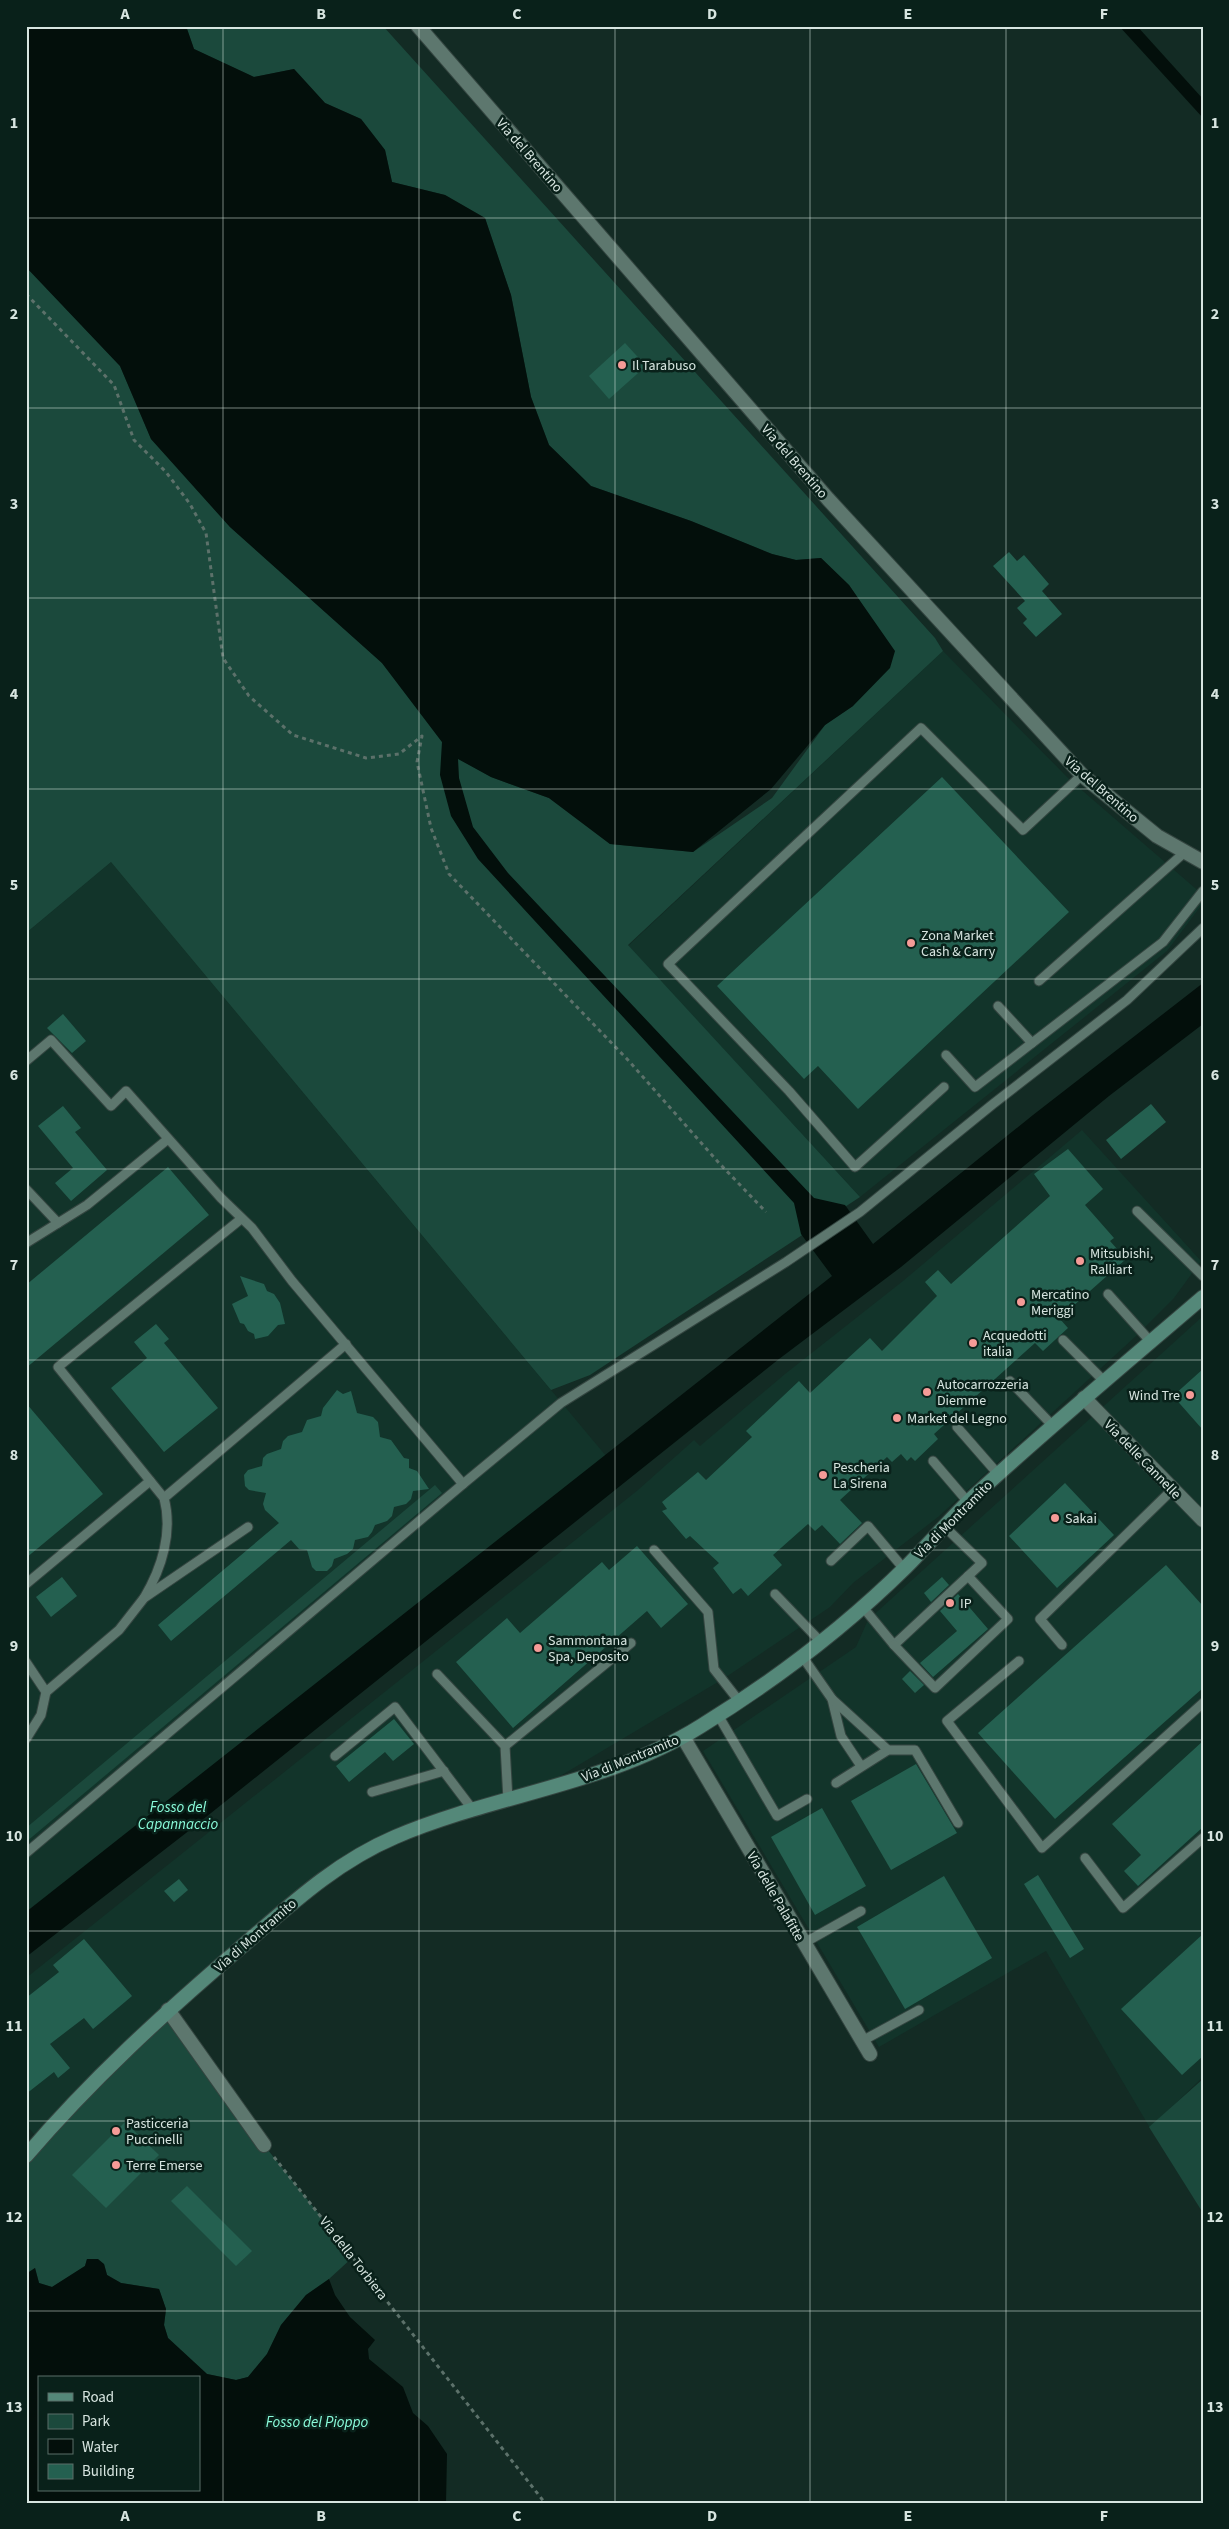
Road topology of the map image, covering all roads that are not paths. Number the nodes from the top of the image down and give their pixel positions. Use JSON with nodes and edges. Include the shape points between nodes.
{"nodes":[{"id":1,"x":418,"y":26,"type":"edge"},
{"id":2,"x":1082,"y":775,"type":"junction"},
{"id":3,"x":1185,"y":852,"type":"junction"},
{"id":4,"x":1203,"y":862,"type":"edge"},
{"id":5,"x":1203,"y":891,"type":"edge"},
{"id":6,"x":1203,"y":928,"type":"edge"},
{"id":7,"x":1039,"y":981,"type":"dead end"},
{"id":8,"x":998,"y":1006,"type":"dead end"},
{"id":9,"x":1032,"y":1043,"type":"junction"},
{"id":10,"x":946,"y":1055,"type":"dead end"},
{"id":11,"x":26,"y":1061,"type":"edge"},
{"id":12,"x":944,"y":1087,"type":"dead end"},
{"id":13,"x":168,"y":1139,"type":"junction"},
{"id":14,"x":26,"y":1188,"type":"edge"},
{"id":15,"x":1137,"y":1210,"type":"dead end"},
{"id":16,"x":241,"y":1219,"type":"junction"},
{"id":17,"x":58,"y":1223,"type":"junction"},
{"id":18,"x":26,"y":1243,"type":"edge"},
{"id":19,"x":1203,"y":1276,"type":"edge"},
{"id":20,"x":1108,"y":1294,"type":"dead end"},
{"id":21,"x":1203,"y":1297,"type":"edge"},
{"id":22,"x":1063,"y":1340,"type":"dead end"},
{"id":23,"x":1150,"y":1341,"type":"junction"},
{"id":24,"x":346,"y":1344,"type":"junction"},
{"id":25,"x":1010,"y":1380,"type":"dead end"},
{"id":26,"x":1104,"y":1382,"type":"junction"},
{"id":27,"x":1084,"y":1398,"type":"junction"},
{"id":28,"x":1052,"y":1424,"type":"junction"},
{"id":29,"x":957,"y":1427,"type":"dead end"},
{"id":30,"x":933,"y":1461,"type":"dead end"},
{"id":31,"x":998,"y":1474,"type":"junction"},
{"id":32,"x":150,"y":1481,"type":"junction"},
{"id":33,"x":463,"y":1484,"type":"junction"},
{"id":34,"x":1172,"y":1490,"type":"junction"},
{"id":35,"x":164,"y":1498,"type":"junction"},
{"id":36,"x":968,"y":1502,"type":"junction"},
{"id":37,"x":1203,"y":1520,"type":"edge"},
{"id":38,"x":248,"y":1527,"type":"dead end"},
{"id":39,"x":945,"y":1527,"type":"junction"},
{"id":40,"x":654,"y":1550,"type":"dead end"},
{"id":41,"x":830,"y":1561,"type":"dead end"},
{"id":42,"x":904,"y":1569,"type":"junction"},
{"id":43,"x":968,"y":1576,"type":"junction"},
{"id":44,"x":26,"y":1584,"type":"edge"},
{"id":45,"x":775,"y":1594,"type":"dead end"},
{"id":46,"x":144,"y":1598,"type":"junction"},
{"id":47,"x":862,"y":1606,"type":"junction"},
{"id":48,"x":820,"y":1641,"type":"junction"},
{"id":49,"x":632,"y":1643,"type":"dead end"},
{"id":50,"x":894,"y":1645,"type":"junction"},
{"id":51,"x":1062,"y":1645,"type":"dead end"},
{"id":52,"x":802,"y":1656,"type":"junction"},
{"id":53,"x":1018,"y":1661,"type":"dead end"},
{"id":54,"x":26,"y":1662,"type":"edge"},
{"id":55,"x":437,"y":1674,"type":"dead end"},
{"id":56,"x":46,"y":1692,"type":"junction"},
{"id":57,"x":832,"y":1699,"type":"junction"},
{"id":58,"x":739,"y":1701,"type":"junction"},
{"id":59,"x":1203,"y":1703,"type":"edge"},
{"id":60,"x":718,"y":1715,"type":"junction"},
{"id":61,"x":683,"y":1737,"type":"junction"},
{"id":62,"x":26,"y":1739,"type":"edge"},
{"id":63,"x":505,"y":1746,"type":"junction"},
{"id":64,"x":888,"y":1750,"type":"junction"},
{"id":65,"x":336,"y":1756,"type":"dead end"},
{"id":66,"x":860,"y":1766,"type":"junction"},
{"id":67,"x":444,"y":1771,"type":"junction"},
{"id":68,"x":836,"y":1783,"type":"dead end"},
{"id":69,"x":372,"y":1792,"type":"dead end"},
{"id":70,"x":807,"y":1799,"type":"dead end"},
{"id":71,"x":508,"y":1800,"type":"junction"},
{"id":72,"x":473,"y":1810,"type":"junction"},
{"id":73,"x":958,"y":1823,"type":"dead end"},
{"id":74,"x":1203,"y":1838,"type":"edge"},
{"id":75,"x":26,"y":1853,"type":"edge"},
{"id":76,"x":1085,"y":1858,"type":"dead end"},
{"id":77,"x":862,"y":1911,"type":"dead end"},
{"id":78,"x":804,"y":1943,"type":"junction"},
{"id":79,"x":168,"y":2010,"type":"junction"},
{"id":80,"x":919,"y":2010,"type":"dead end"},
{"id":81,"x":862,"y":2041,"type":"junction"},
{"id":82,"x":870,"y":2054,"type":"dead end"},
{"id":83,"x":264,"y":2145,"type":"road end"},
{"id":84,"x":26,"y":2156,"type":"edge"}],
"edges":[{"from":1,"to":2,"type":"street","name":"Via del Brentino","via":[[828,499]]},
{"from":2,"to":3,"type":"street","name":"Via del Brentino","via":[[1157,836]]},
{"from":2,"to":12,"type":"lane","via":[[1023,830],[921,728],[668,964],[789,1091],[855,1168]]},
{"from":3,"to":4,"type":"street","name":"Via del Brentino"},
{"from":3,"to":7,"type":"lane"},
{"from":5,"to":9,"type":"lane","via":[[1163,942]]},
{"from":6,"to":33,"type":"lane","via":[[1127,1000],[860,1212],[561,1403]]},
{"from":8,"to":9,"type":"lane"},
{"from":9,"to":10,"type":"lane","via":[[975,1088]]},
{"from":11,"to":13,"type":"lane","via":[[51,1040],[110,1106],[126,1091]]},
{"from":13,"to":16,"type":"lane"},
{"from":13,"to":17,"type":"lane","via":[[87,1206]]},
{"from":14,"to":17,"type":"lane"},
{"from":15,"to":19,"type":"lane"},
{"from":16,"to":24,"type":"lane","via":[[252,1228]]},
{"from":16,"to":32,"type":"lane","via":[[58,1367]]},
{"from":17,"to":18,"type":"lane"},
{"from":20,"to":23,"type":"lane"},
{"from":21,"to":23,"type":"main road","name":"Via di Montramito"},
{"from":22,"to":26,"type":"lane"},
{"from":23,"to":26,"type":"main road","name":"Via di Montramito"},
{"from":24,"to":33,"type":"lane"},
{"from":24,"to":35,"type":"lane"},
{"from":25,"to":28,"type":"lane"},
{"from":26,"to":27,"type":"main road","name":"Via di Montramito"},
{"from":27,"to":28,"type":"main road","name":"Via di Montramito"},
{"from":27,"to":34,"type":"street","name":"Via delle Cannelle"},
{"from":28,"to":31,"type":"main road","name":"Via di Montramito"},
{"from":29,"to":31,"type":"lane"},
{"from":30,"to":36,"type":"lane"},
{"from":31,"to":36,"type":"main road","name":"Via di Montramito"},
{"from":32,"to":35,"type":"lane"},
{"from":32,"to":44,"type":"lane"},
{"from":33,"to":75,"type":"lane"},
{"from":34,"to":37,"type":"street","name":"Via delle Cannelle"},
{"from":34,"to":51,"type":"lane","via":[[1040,1619]]},
{"from":35,"to":46,"type":"lane","via":[[168,1515],[166,1544]]},
{"from":36,"to":39,"type":"main road","name":"Via di Montramito"},
{"from":38,"to":46,"type":"lane"},
{"from":39,"to":42,"type":"main road","name":"Via di Montramito"},
{"from":39,"to":43,"type":"lane","via":[[982,1563]]},
{"from":40,"to":58,"type":"lane","via":[[708,1612],[714,1669]]},
{"from":41,"to":42,"type":"lane","via":[[868,1526]]},
{"from":42,"to":47,"type":"main road","name":"Via di Montramito"},
{"from":43,"to":50,"type":"lane"},
{"from":43,"to":50,"type":"lane","via":[[1008,1619],[935,1688]]},
{"from":45,"to":48,"type":"lane"},
{"from":46,"to":56,"type":"lane","via":[[119,1630]]},
{"from":47,"to":48,"type":"main road","name":"Via di Montramito"},
{"from":47,"to":50,"type":"lane"},
{"from":48,"to":52,"type":"main road","name":"Via di Montramito"},
{"from":49,"to":63,"type":"lane"},
{"from":52,"to":57,"type":"lane"},
{"from":52,"to":58,"type":"main road","name":"Via di Montramito"},
{"from":53,"to":59,"type":"lane","via":[[948,1722],[1042,1848]]},
{"from":54,"to":56,"type":"lane"},
{"from":55,"to":63,"type":"lane"},
{"from":56,"to":62,"type":"lane","via":[[41,1715]]},
{"from":57,"to":64,"type":"lane"},
{"from":57,"to":66,"type":"lane","via":[[841,1736]]},
{"from":58,"to":60,"type":"main road","name":"Via di Montramito"},
{"from":60,"to":61,"type":"main road","name":"Via di Montramito"},
{"from":60,"to":70,"type":"lane","via":[[776,1816]]},
{"from":61,"to":71,"type":"main road","name":"Via di Montramito","via":[[634,1760]]},
{"from":61,"to":78,"type":"street","name":"Via delle Palafitte"},
{"from":63,"to":71,"type":"lane"},
{"from":64,"to":66,"type":"lane"},
{"from":64,"to":73,"type":"lane","via":[[915,1750]]},
{"from":65,"to":67,"type":"lane","via":[[395,1707]]},
{"from":66,"to":68,"type":"lane"},
{"from":67,"to":69,"type":"lane"},
{"from":67,"to":72,"type":"lane"},
{"from":71,"to":72,"type":"main road","name":"Via di Montramito"},
{"from":72,"to":79,"type":"main road","name":"Via di Montramito","via":[[398,1835],[348,1860],[319,1880]]},
{"from":74,"to":76,"type":"lane","via":[[1124,1908]]},
{"from":77,"to":78,"type":"lane"},
{"from":78,"to":81,"type":"street","name":"Via delle Palafitte"},
{"from":79,"to":83,"type":"street"},
{"from":79,"to":84,"type":"main road","name":"Via di Montramito","via":[[93,2082]]},
{"from":80,"to":81,"type":"lane"},
{"from":81,"to":82,"type":"street","name":"Via delle Palafitte"}]}
